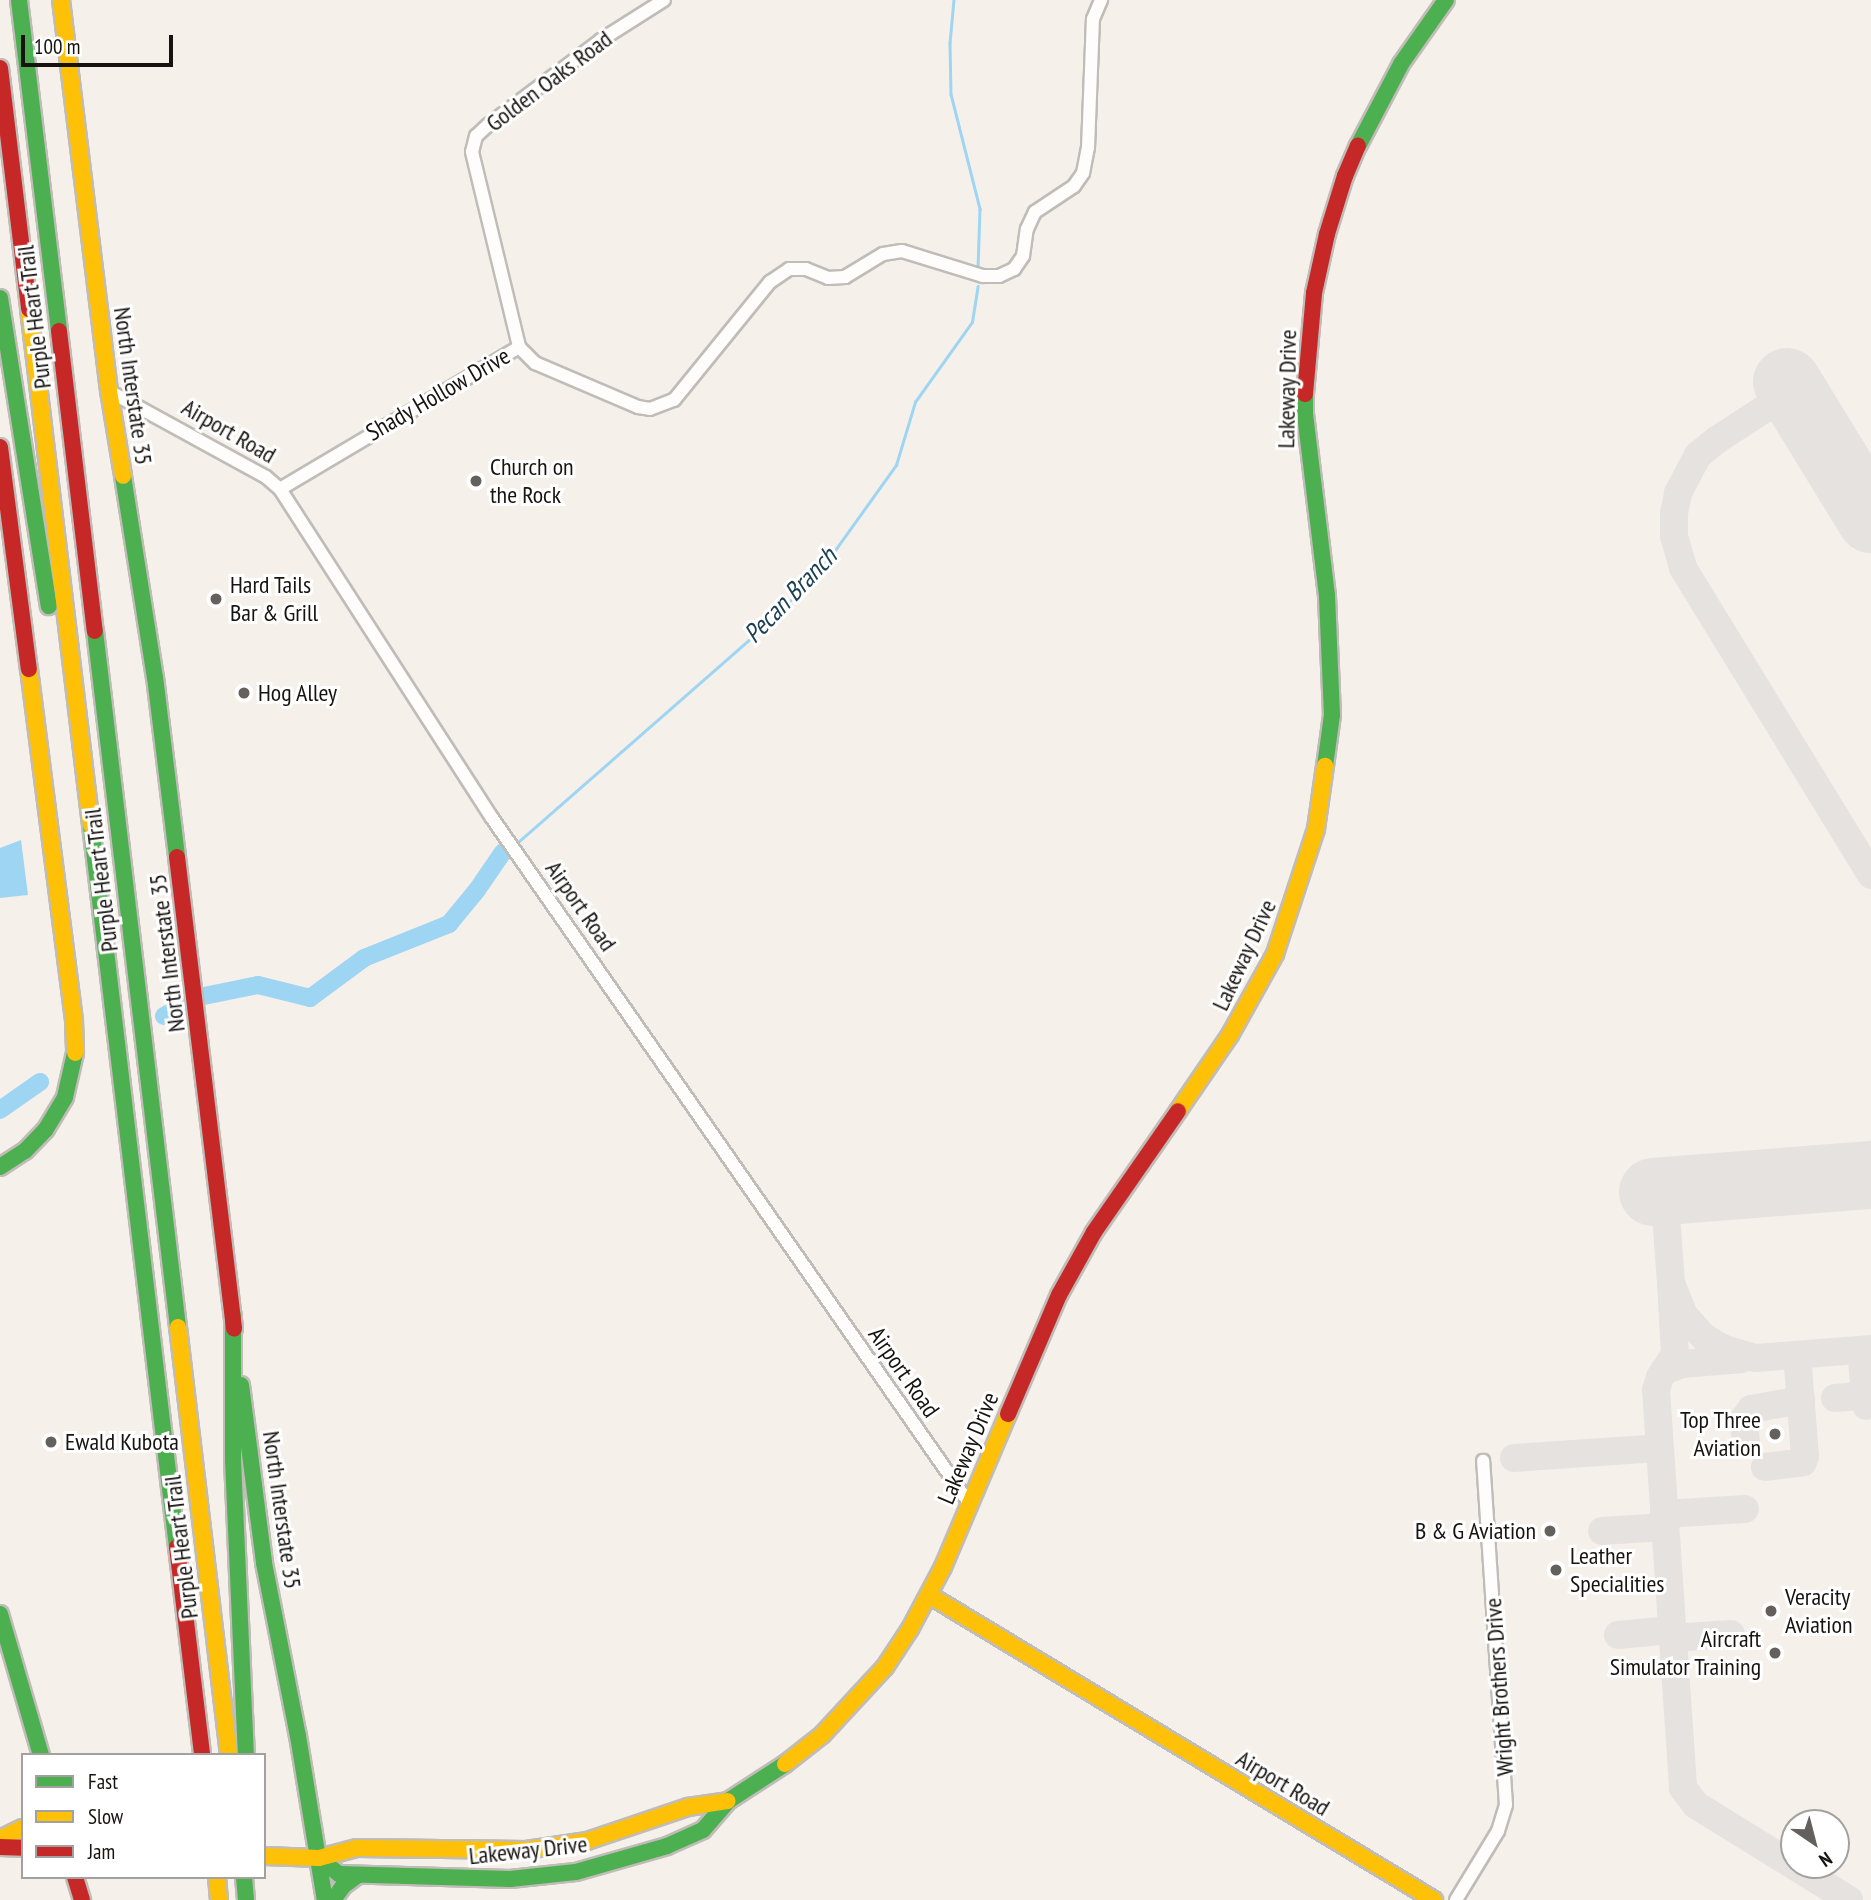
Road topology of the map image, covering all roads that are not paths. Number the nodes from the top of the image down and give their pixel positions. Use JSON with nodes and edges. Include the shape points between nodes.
{"nodes":[{"id":1,"x":19,"y":0,"type":"edge"},
{"id":2,"x":61,"y":0,"type":"edge"},
{"id":3,"x":664,"y":0,"type":"edge"},
{"id":4,"x":1101,"y":0,"type":"edge"},
{"id":5,"x":1446,"y":0,"type":"edge"},
{"id":6,"x":0,"y":68,"type":"edge"},
{"id":7,"x":0,"y":298,"type":"edge"},
{"id":8,"x":519,"y":347,"type":"junction"},
{"id":9,"x":109,"y":391,"type":"junction"},
{"id":10,"x":0,"y":447,"type":"edge"},
{"id":11,"x":280,"y":489,"type":"junction"},
{"id":12,"x":87,"y":801,"type":"junction"},
{"id":13,"x":0,"y":1167,"type":"edge"},
{"id":14,"x":233,"y":1316,"type":"junction"},
{"id":15,"x":1483,"y":1461,"type":"dead end"},
{"id":16,"x":969,"y":1503,"type":"junction"},
{"id":17,"x":929,"y":1595,"type":"junction"},
{"id":18,"x":0,"y":1614,"type":"edge"},
{"id":19,"x":40,"y":1753,"type":"edge"},
{"id":20,"x":202,"y":1753,"type":"edge"},
{"id":21,"x":229,"y":1753,"type":"edge"},
{"id":22,"x":246,"y":1753,"type":"edge"},
{"id":23,"x":728,"y":1801,"type":"junction"},
{"id":24,"x":21,"y":1829,"type":"edge"},
{"id":25,"x":0,"y":1839,"type":"edge"},
{"id":26,"x":0,"y":1847,"type":"edge"},
{"id":27,"x":21,"y":1848,"type":"edge"},
{"id":28,"x":266,"y":1856,"type":"edge"},
{"id":29,"x":318,"y":1858,"type":"junction"},
{"id":30,"x":358,"y":1875,"type":"junction"},
{"id":31,"x":76,"y":1879,"type":"edge"},
{"id":32,"x":217,"y":1879,"type":"edge"},
{"id":33,"x":246,"y":1879,"type":"edge"},
{"id":34,"x":82,"y":1900,"type":"edge"},
{"id":35,"x":219,"y":1900,"type":"edge"},
{"id":36,"x":247,"y":1900,"type":"edge"},
{"id":37,"x":325,"y":1900,"type":"edge"},
{"id":38,"x":333,"y":1900,"type":"edge"},
{"id":39,"x":1434,"y":1900,"type":"edge"},
{"id":40,"x":1456,"y":1900,"type":"edge"}],
"edges":[{"from":1,"to":21,"type":"main road","name":"Purple Heart Trail"},
{"from":2,"to":9,"type":"main road","name":"North Interstate 35"},
{"from":3,"to":8,"type":"street","name":"Golden Oaks Road","via":[[601,40],[477,136],[472,162]]},
{"from":4,"to":8,"type":"street","name":"Shady Hollow Drive","via":[[1093,19],[1083,173],[1074,186],[1035,212],[1023,256],[1007,273],[993,277],[964,273],[902,251],[879,256],[845,277],[828,278],[797,268],[781,272],[682,392],[658,408],[638,407],[570,379],[535,363]]},
{"from":5,"to":16,"type":"main road","name":"Lakeway Drive","via":[[1374,111],[1345,176],[1314,293],[1305,414],[1327,596],[1332,715],[1324,788],[1308,860],[1260,984],[1094,1233],[1059,1295]]},
{"from":6,"to":12,"type":"main road","name":"Purple Heart Trail"},
{"from":7,"to":12,"type":"main road","via":[[76,775]]},
{"from":8,"to":11,"type":"street","name":"Shady Hollow Drive"},
{"from":9,"to":11,"type":"street","name":"Airport Road"},
{"from":9,"to":14,"type":"main road","name":"North Interstate 35","via":[[158,704]]},
{"from":10,"to":13,"type":"main road","via":[[74,1021],[75,1060],[65,1097],[46,1129],[25,1151]]},
{"from":11,"to":16,"type":"street","name":"Airport Road","via":[[500,829]]},
{"from":12,"to":20,"type":"main road","name":"Purple Heart Trail"},
{"from":14,"to":22,"type":"main road","via":[[233,1460]]},
{"from":14,"to":29,"type":"main road","name":"North Interstate 35","via":[[264,1563]]},
{"from":15,"to":40,"type":"street","name":"Wright Brothers Drive","via":[[1506,1805],[1498,1831]]},
{"from":16,"to":17,"type":"main road","name":"Lakeway Drive"},
{"from":17,"to":23,"type":"main road","name":"Lakeway Drive","via":[[885,1667],[839,1719],[781,1768]]},
{"from":17,"to":39,"type":"main road","name":"Airport Road"},
{"from":18,"to":19,"type":"main road"},
{"from":23,"to":29,"type":"main road","name":"Lakeway Drive","via":[[688,1807],[613,1834],[547,1848],[506,1852],[357,1848]]},
{"from":23,"to":30,"type":"main road","name":"Lakeway Drive","via":[[703,1830],[667,1846],[576,1872],[473,1880]]},
{"from":24,"to":25,"type":"main road"},
{"from":26,"to":27,"type":"main road"},
{"from":28,"to":29,"type":"main road","name":"Lakeway Drive"},
{"from":29,"to":30,"type":"main road","name":"Lakeway Drive","via":[[339,1874]]},
{"from":29,"to":37,"type":"main road","name":"North Interstate 35"},
{"from":30,"to":38,"type":"main road"},
{"from":31,"to":34,"type":"main road"},
{"from":32,"to":35,"type":"main road"},
{"from":33,"to":36,"type":"main road"}]}
